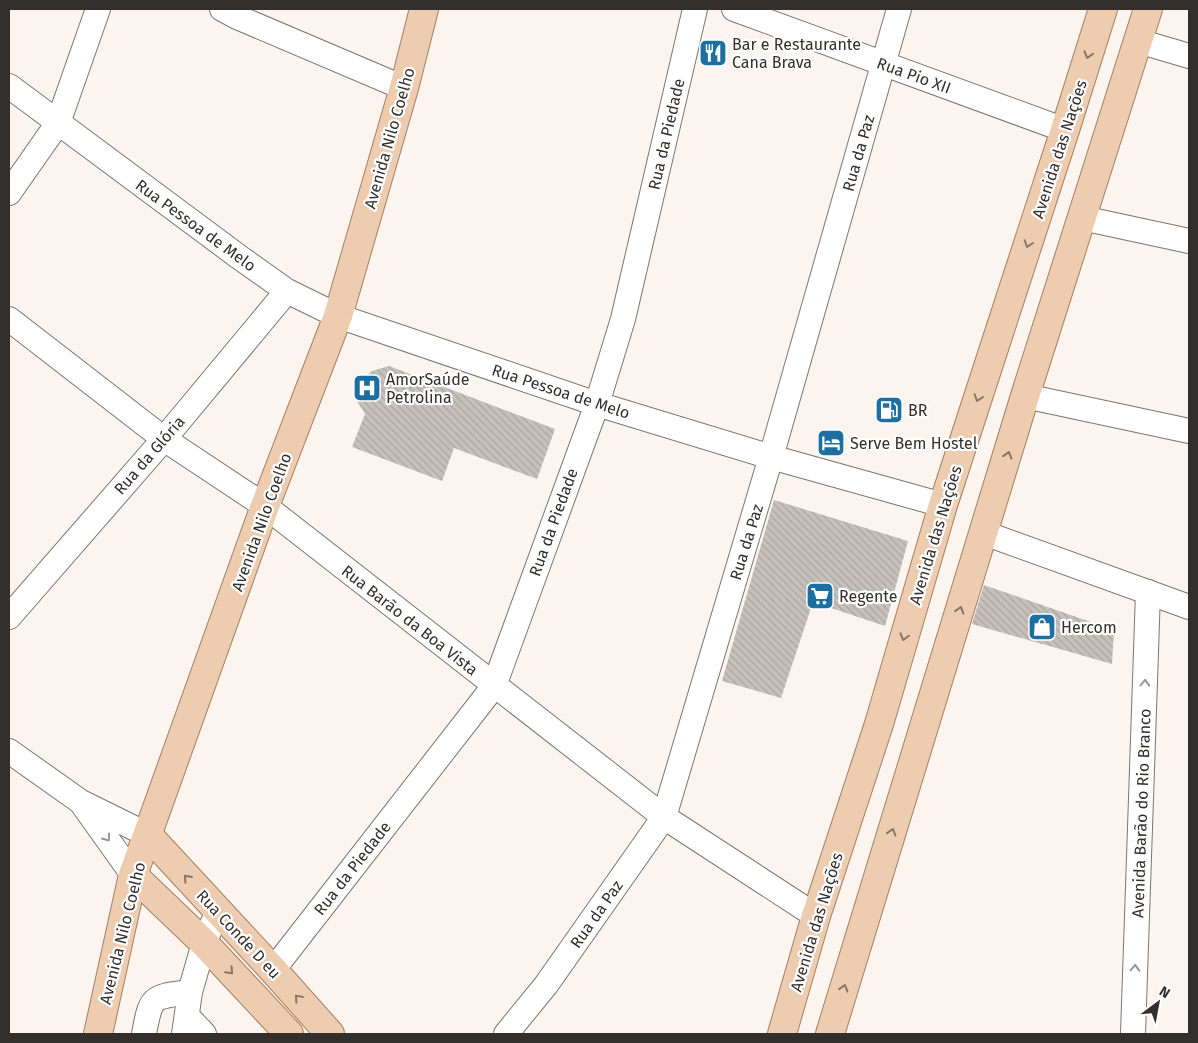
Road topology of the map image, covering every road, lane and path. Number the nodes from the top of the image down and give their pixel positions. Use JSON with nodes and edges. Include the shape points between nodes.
{"nodes":[{"id":1,"x":98,"y":9,"type":"edge"},
{"id":2,"x":222,"y":9,"type":"edge"},
{"id":3,"x":424,"y":9,"type":"edge"},
{"id":4,"x":695,"y":9,"type":"edge"},
{"id":5,"x":734,"y":9,"type":"edge"},
{"id":6,"x":898,"y":9,"type":"edge"},
{"id":7,"x":1103,"y":9,"type":"edge"},
{"id":8,"x":1148,"y":9,"type":"edge"},
{"id":9,"x":1138,"y":41,"type":"junction"},
{"id":10,"x":1189,"y":56,"type":"edge"},
{"id":11,"x":883,"y":64,"type":"junction"},
{"id":12,"x":9,"y":86,"type":"edge"},
{"id":13,"x":404,"y":88,"type":"junction"},
{"id":14,"x":58,"y":123,"type":"junction"},
{"id":15,"x":1066,"y":130,"type":"junction"},
{"id":16,"x":9,"y":193,"type":"edge"},
{"id":17,"x":1082,"y":218,"type":"junction"},
{"id":18,"x":1189,"y":241,"type":"edge"},
{"id":19,"x":1014,"y":286,"type":"junction"},
{"id":20,"x":287,"y":291,"type":"junction"},
{"id":21,"x":1056,"y":299,"type":"junction"},
{"id":22,"x":338,"y":316,"type":"junction"},
{"id":23,"x":9,"y":319,"type":"edge"},
{"id":24,"x":1025,"y":396,"type":"junction"},
{"id":25,"x":597,"y":404,"type":"junction"},
{"id":26,"x":1189,"y":431,"type":"edge"},
{"id":27,"x":164,"y":439,"type":"junction"},
{"id":28,"x":771,"y":457,"type":"junction"},
{"id":29,"x":943,"y":505,"type":"junction"},
{"id":30,"x":265,"y":506,"type":"junction"},
{"id":31,"x":984,"y":533,"type":"junction"},
{"id":32,"x":1148,"y":592,"type":"junction"},
{"id":33,"x":1189,"y":607,"type":"edge"},
{"id":34,"x":9,"y":617,"type":"edge"},
{"id":35,"x":494,"y":686,"type":"junction"},
{"id":36,"x":879,"y":724,"type":"junction"},
{"id":37,"x":923,"y":732,"type":"junction"},
{"id":38,"x":9,"y":751,"type":"edge"},
{"id":39,"x":81,"y":802,"type":"junction"},
{"id":40,"x":664,"y":817,"type":"junction"},
{"id":41,"x":148,"y":835,"type":"junction"},
{"id":42,"x":133,"y":875,"type":"junction"},
{"id":43,"x":218,"y":911,"type":"junction"},
{"id":44,"x":816,"y":916,"type":"junction"},
{"id":45,"x":204,"y":943,"type":"junction"},
{"id":46,"x":273,"y":970,"type":"junction"},
{"id":47,"x":190,"y":992,"type":"junction"},
{"id":48,"x":185,"y":1025,"type":"edge"},
{"id":49,"x":98,"y":1034,"type":"edge"},
{"id":50,"x":144,"y":1034,"type":"edge"},
{"id":51,"x":204,"y":1034,"type":"edge"},
{"id":52,"x":289,"y":1034,"type":"edge"},
{"id":53,"x":330,"y":1034,"type":"edge"},
{"id":54,"x":506,"y":1034,"type":"edge"},
{"id":55,"x":782,"y":1034,"type":"edge"},
{"id":56,"x":830,"y":1034,"type":"edge"},
{"id":57,"x":1133,"y":1034,"type":"edge"}],
"edges":[{"from":1,"to":14,"type":"street"},
{"from":2,"to":13,"type":"street"},
{"from":3,"to":13,"type":"main road","name":"Avenida Nilo Coelho"},
{"from":4,"to":25,"type":"street","name":"Rua da Piedade","via":[[624,319]]},
{"from":5,"to":11,"type":"street","name":"Rua Pio XII"},
{"from":6,"to":11,"type":"street","name":"Rua da Paz"},
{"from":7,"to":15,"type":"main road","name":"Avenida das Nações","one_way":true},
{"from":8,"to":9,"type":"main road"},
{"from":9,"to":10,"type":"street"},
{"from":9,"to":17,"type":"main road"},
{"from":11,"to":15,"type":"street","name":"Rua Pio XII"},
{"from":11,"to":28,"type":"street","name":"Rua da Paz"},
{"from":12,"to":14,"type":"street","name":"Rua Pessoa de Melo"},
{"from":13,"to":22,"type":"main road","name":"Avenida Nilo Coelho"},
{"from":14,"to":16,"type":"street"},
{"from":14,"to":20,"type":"street","name":"Rua Pessoa de Melo"},
{"from":15,"to":19,"type":"main road","name":"Avenida das Nações","one_way":true},
{"from":17,"to":18,"type":"street"},
{"from":17,"to":21,"type":"main road"},
{"from":19,"to":21,"type":"main road"},
{"from":19,"to":29,"type":"main road","name":"Avenida das Nações","one_way":true},
{"from":20,"to":22,"type":"street","name":"Rua Pessoa de Melo"},
{"from":20,"to":27,"type":"street","name":"Rua da Glória"},
{"from":21,"to":24,"type":"main road"},
{"from":22,"to":25,"type":"street","name":"Rua Pessoa de Melo"},
{"from":22,"to":30,"type":"main road","name":"Avenida Nilo Coelho"},
{"from":23,"to":27,"type":"street","name":"Rua Barão da Boa Vista"},
{"from":24,"to":26,"type":"street"},
{"from":31,"to":24,"type":"main road","one_way":true},
{"from":25,"to":28,"type":"street","name":"Rua Pessoa de Melo"},
{"from":25,"to":35,"type":"street","name":"Rua da Piedade"},
{"from":27,"to":30,"type":"street","name":"Rua Barão da Boa Vista"},
{"from":27,"to":34,"type":"street","name":"Rua da Glória"},
{"from":28,"to":29,"type":"street","name":"Rua Pessoa de Melo"},
{"from":28,"to":40,"type":"street","name":"Rua da Paz"},
{"from":29,"to":36,"type":"main road","name":"Avenida das Nações","one_way":true},
{"from":30,"to":35,"type":"street","name":"Rua Barão da Boa Vista"},
{"from":30,"to":41,"type":"main road","name":"Avenida Nilo Coelho"},
{"from":31,"to":32,"type":"street"},
{"from":37,"to":31,"type":"main road","one_way":true},
{"from":32,"to":33,"type":"street"},
{"from":57,"to":32,"type":"street","name":"Avenida Barão do Rio Branco","one_way":true},
{"from":35,"to":40,"type":"street","name":"Rua Barão da Boa Vista"},
{"from":35,"to":46,"type":"street","name":"Rua da Piedade"},
{"from":36,"to":37,"type":"main road","via":[[883,734],[902,744],[911,742]]},
{"from":36,"to":44,"type":"main road","name":"Avenida das Nações"},
{"from":56,"to":37,"type":"main road","one_way":true},
{"from":38,"to":39,"type":"street"},
{"from":39,"to":41,"type":"street"},
{"from":39,"to":42,"type":"street","one_way":true},
{"from":40,"to":44,"type":"street","name":"Rua Barão da Boa Vista"},
{"from":40,"to":54,"type":"street","name":"Rua da Paz","via":[[546,985]]},
{"from":41,"to":42,"type":"main road","name":"Avenida Nilo Coelho"},
{"from":43,"to":41,"type":"main road","name":"Rua Conde D eu","one_way":true},
{"from":42,"to":45,"type":"main road","name":"Rua Conde D eu"},
{"from":42,"to":49,"type":"main road","name":"Avenida Nilo Coelho"},
{"from":43,"to":45,"type":"street"},
{"from":43,"to":46,"type":"main road","name":"Rua Conde D eu"},
{"from":44,"to":55,"type":"main road","name":"Avenida das Nações"},
{"from":45,"to":47,"type":"street"},
{"from":45,"to":52,"type":"main road","name":"Rua Conde D eu","one_way":true},
{"from":53,"to":46,"type":"main road","name":"Rua Conde D eu","one_way":true},
{"from":47,"to":48,"type":"street"},
{"from":47,"to":50,"type":"street","via":[[162,996],[154,1002],[148,1009]]},
{"from":48,"to":51,"type":"street"}]}
